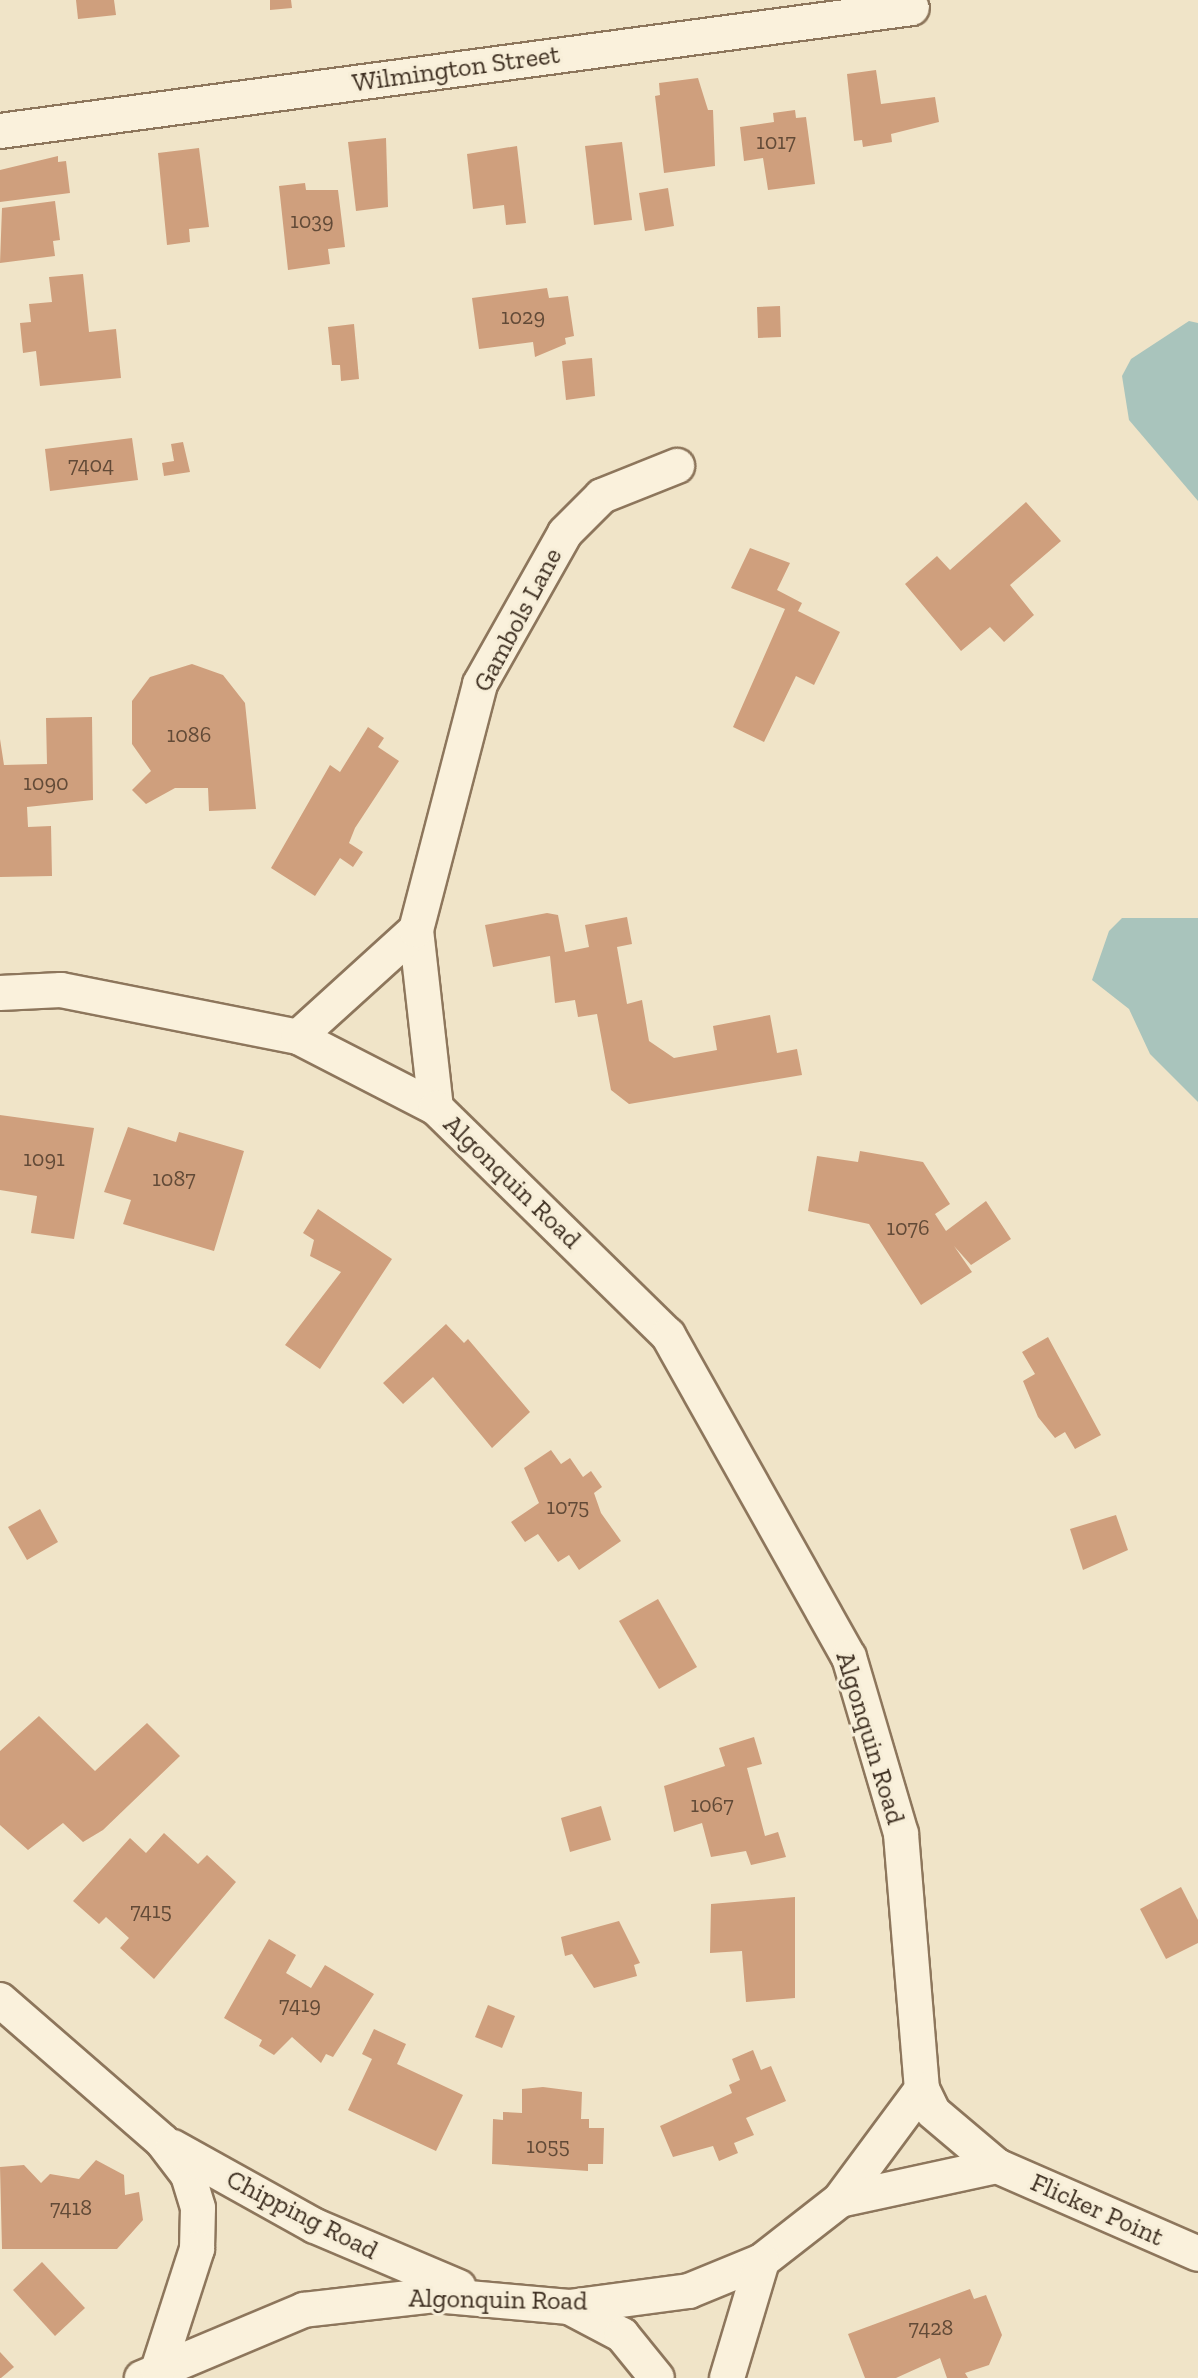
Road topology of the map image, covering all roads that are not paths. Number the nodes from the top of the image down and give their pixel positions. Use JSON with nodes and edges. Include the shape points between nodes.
{"nodes":[{"id":1,"x":912,"y":8,"type":"dead end"},
{"id":2,"x":0,"y":131,"type":"edge"},
{"id":3,"x":677,"y":466,"type":"dead end"},
{"id":4,"x":416,"y":930,"type":"junction"},
{"id":5,"x":0,"y":993,"type":"edge"},
{"id":6,"x":298,"y":1037,"type":"junction"},
{"id":7,"x":436,"y":1108,"type":"junction"},
{"id":8,"x":0,"y":2000,"type":"edge"},
{"id":9,"x":922,"y":2089,"type":"junction"},
{"id":10,"x":162,"y":2141,"type":"junction"},
{"id":11,"x":997,"y":2166,"type":"junction"},
{"id":12,"x":840,"y":2200,"type":"junction"},
{"id":13,"x":1198,"y":2254,"type":"edge"},
{"id":14,"x":762,"y":2261,"type":"junction"},
{"id":15,"x":491,"y":2297,"type":"junction"},
{"id":16,"x":569,"y":2307,"type":"junction"},
{"id":17,"x":150,"y":2374,"type":"edge"},
{"id":18,"x":657,"y":2378,"type":"edge"},
{"id":19,"x":727,"y":2378,"type":"edge"}],
"edges":[{"from":1,"to":2,"type":"street","name":"Wilmington Street"},
{"from":3,"to":4,"type":"street","name":"Gambols Lane","via":[[602,496],[565,533],[480,684]]},
{"from":4,"to":6,"type":"street"},
{"from":4,"to":7,"type":"street","name":"Gambols Lane"},
{"from":5,"to":6,"type":"street","name":"Algonquin Road","via":[[61,990]]},
{"from":6,"to":7,"type":"street","name":"Algonquin Road"},
{"from":7,"to":9,"type":"street","name":"Algonquin Road","via":[[668,1335],[849,1657],[901,1834]]},
{"from":8,"to":10,"type":"street","name":"Chipping Road"},
{"from":9,"to":11,"type":"street","name":"Flicker Point","via":[[933,2112]]},
{"from":9,"to":12,"type":"street","name":"Algonquin Road"},
{"from":10,"to":15,"type":"street","name":"Chipping Road","via":[[315,2226],[422,2275]]},
{"from":10,"to":17,"type":"street","name":"Chipping Road","via":[[188,2175],[198,2208],[197,2249]]},
{"from":11,"to":12,"type":"street","name":"Flicker Point"},
{"from":11,"to":13,"type":"street","name":"Flicker Point"},
{"from":12,"to":14,"type":"street","name":"Algonquin Road"},
{"from":14,"to":16,"type":"street","name":"Algonquin Road","via":[[689,2291]]},
{"from":14,"to":19,"type":"street"},
{"from":15,"to":16,"type":"street","name":"Algonquin Road"},
{"from":15,"to":17,"type":"street","name":"Algonquin Road","via":[[362,2300],[304,2310]]},
{"from":16,"to":18,"type":"street","via":[[622,2335]]}]}
